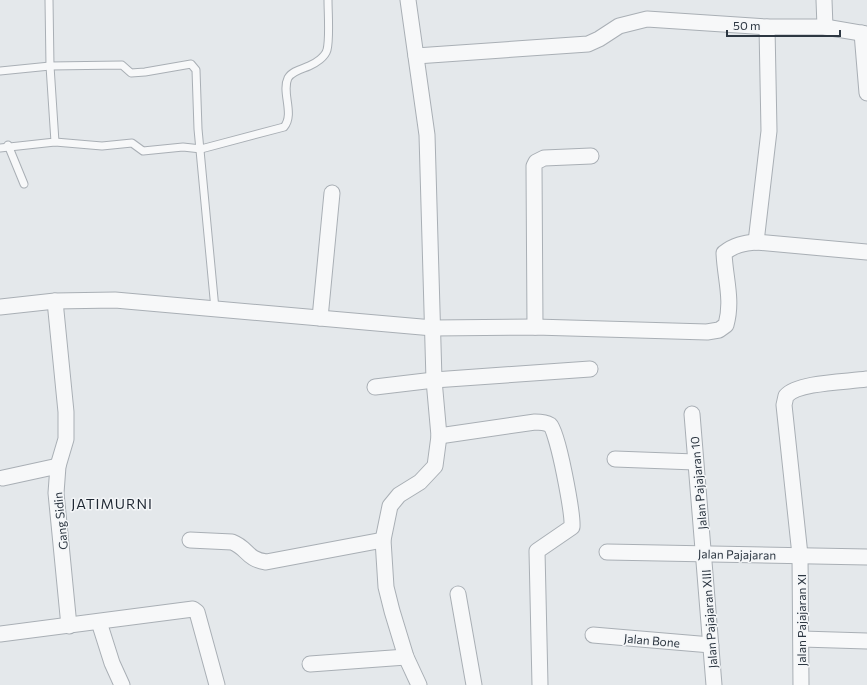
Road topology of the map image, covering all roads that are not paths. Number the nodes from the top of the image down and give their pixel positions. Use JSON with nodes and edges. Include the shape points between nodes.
{"nodes":[{"id":1,"x":49,"y":0,"type":"edge"},
{"id":2,"x":328,"y":0,"type":"edge"},
{"id":3,"x":408,"y":0,"type":"edge"},
{"id":4,"x":824,"y":0,"type":"edge"},
{"id":5,"x":825,"y":27,"type":"junction"},
{"id":6,"x":768,"y":28,"type":"junction"},
{"id":7,"x":864,"y":33,"type":"edge"},
{"id":8,"x":416,"y":56,"type":"junction"},
{"id":9,"x":50,"y":66,"type":"junction"},
{"id":10,"x":0,"y":71,"type":"edge"},
{"id":11,"x":867,"y":93,"type":"edge"},
{"id":12,"x":55,"y":142,"type":"junction"},
{"id":13,"x":8,"y":146,"type":"junction"},
{"id":14,"x":0,"y":148,"type":"edge"},
{"id":15,"x":200,"y":149,"type":"junction"},
{"id":16,"x":591,"y":156,"type":"dead end"},
{"id":17,"x":24,"y":184,"type":"dead end"},
{"id":18,"x":332,"y":193,"type":"dead end"},
{"id":19,"x":756,"y":242,"type":"junction"},
{"id":20,"x":867,"y":252,"type":"edge"},
{"id":21,"x":55,"y":302,"type":"junction"},
{"id":22,"x":0,"y":307,"type":"edge"},
{"id":23,"x":215,"y":309,"type":"junction"},
{"id":24,"x":320,"y":318,"type":"junction"},
{"id":25,"x":535,"y":327,"type":"junction"},
{"id":26,"x":433,"y":328,"type":"junction"},
{"id":27,"x":590,"y":368,"type":"dead end"},
{"id":28,"x":867,"y":379,"type":"edge"},
{"id":29,"x":434,"y":380,"type":"junction"},
{"id":30,"x":374,"y":387,"type":"dead end"},
{"id":31,"x":692,"y":414,"type":"dead end"},
{"id":32,"x":439,"y":436,"type":"junction"},
{"id":33,"x":615,"y":458,"type":"dead end"},
{"id":34,"x":695,"y":462,"type":"junction"},
{"id":35,"x":58,"y":466,"type":"junction"},
{"id":36,"x":3,"y":478,"type":"dead end"},
{"id":37,"x":190,"y":540,"type":"dead end"},
{"id":38,"x":383,"y":540,"type":"junction"},
{"id":39,"x":607,"y":552,"type":"dead end"},
{"id":40,"x":704,"y":553,"type":"junction"},
{"id":41,"x":800,"y":555,"type":"junction"},
{"id":42,"x":867,"y":557,"type":"edge"},
{"id":43,"x":458,"y":594,"type":"dead end"},
{"id":44,"x":99,"y":622,"type":"junction"},
{"id":45,"x":69,"y":626,"type":"junction"},
{"id":46,"x":0,"y":634,"type":"edge"},
{"id":47,"x":594,"y":635,"type":"dead end"},
{"id":48,"x":802,"y":639,"type":"junction"},
{"id":49,"x":867,"y":641,"type":"edge"},
{"id":50,"x":711,"y":645,"type":"junction"},
{"id":51,"x":406,"y":657,"type":"junction"},
{"id":52,"x":310,"y":664,"type":"dead end"},
{"id":53,"x":122,"y":685,"type":"edge"},
{"id":54,"x":217,"y":685,"type":"edge"},
{"id":55,"x":419,"y":685,"type":"edge"},
{"id":56,"x":474,"y":685,"type":"edge"},
{"id":57,"x":540,"y":685,"type":"edge"},
{"id":58,"x":714,"y":685,"type":"edge"},
{"id":59,"x":801,"y":685,"type":"edge"}],
"edges":[{"from":1,"to":9,"type":"lane"},
{"from":2,"to":15,"type":"lane","via":[[327,50],[317,61],[288,78],[286,125]]},
{"from":3,"to":8,"type":"street"},
{"from":4,"to":5,"type":"street"},
{"from":5,"to":6,"type":"street"},
{"from":5,"to":7,"type":"street"},
{"from":6,"to":8,"type":"street","via":[[647,19],[618,26],[588,44]]},
{"from":6,"to":19,"type":"street","via":[[769,131]]},
{"from":7,"to":11,"type":"street"},
{"from":8,"to":26,"type":"street","via":[[427,135]]},
{"from":9,"to":10,"type":"lane"},
{"from":9,"to":12,"type":"lane"},
{"from":9,"to":15,"type":"lane","via":[[122,65],[131,73],[190,64],[196,70]]},
{"from":12,"to":13,"type":"lane"},
{"from":12,"to":15,"type":"lane","via":[[102,146],[132,143],[143,151],[183,147]]},
{"from":13,"to":14,"type":"lane"},
{"from":13,"to":17,"type":"lane"},
{"from":15,"to":23,"type":"lane"},
{"from":16,"to":25,"type":"street","via":[[544,158],[534,166]]},
{"from":18,"to":24,"type":"street"},
{"from":19,"to":20,"type":"street"},
{"from":19,"to":25,"type":"street","via":[[741,244],[724,253],[730,312],[726,325],[719,330],[707,332]]},
{"from":21,"to":22,"type":"street"},
{"from":21,"to":23,"type":"street","via":[[115,300]]},
{"from":21,"to":35,"type":"street","name":"Gang Sidin","via":[[66,412],[66,439]]},
{"from":23,"to":24,"type":"street"},
{"from":24,"to":26,"type":"street"},
{"from":25,"to":26,"type":"street"},
{"from":26,"to":29,"type":"street"},
{"from":27,"to":29,"type":"street"},
{"from":28,"to":41,"type":"street","name":"Jalan Pajajaran XI","via":[[806,387],[794,390],[786,396],[784,405]]},
{"from":29,"to":30,"type":"street"},
{"from":29,"to":32,"type":"street"},
{"from":31,"to":34,"type":"street","name":"Jalan Pajajaran 10"},
{"from":32,"to":38,"type":"street","via":[[435,466],[430,474],[399,495],[390,506]]},
{"from":32,"to":57,"type":"street","via":[[535,422],[544,423],[553,429],[573,519],[572,527],[537,551]]},
{"from":33,"to":34,"type":"street"},
{"from":34,"to":40,"type":"street","name":"Jalan Pajajaran 10"},
{"from":35,"to":36,"type":"street"},
{"from":35,"to":45,"type":"street","name":"Gang Sidin","via":[[56,494]]},
{"from":37,"to":38,"type":"street","via":[[232,542],[238,544],[255,560],[266,562]]},
{"from":38,"to":51,"type":"street","via":[[386,587]]},
{"from":39,"to":40,"type":"street","name":"Jalan Pajajaran"},
{"from":40,"to":41,"type":"street","name":"Jalan Pajajaran"},
{"from":40,"to":50,"type":"street","name":"Jalan Pajajaran XIII"},
{"from":41,"to":42,"type":"street","name":"Jalan Pajajaran"},
{"from":41,"to":48,"type":"street","name":"Jalan Pajajaran XI"},
{"from":43,"to":56,"type":"street"},
{"from":44,"to":45,"type":"street"},
{"from":44,"to":53,"type":"street","via":[[112,664]]},
{"from":44,"to":54,"type":"street","via":[[193,609],[197,612]]},
{"from":45,"to":46,"type":"street"},
{"from":47,"to":50,"type":"street","name":"Jalan Bone"},
{"from":48,"to":49,"type":"street"},
{"from":48,"to":59,"type":"street","name":"Jalan Pajajaran XI"},
{"from":50,"to":58,"type":"street","name":"Jalan Pajajaran XIII"},
{"from":51,"to":52,"type":"street"},
{"from":51,"to":55,"type":"street"}]}
